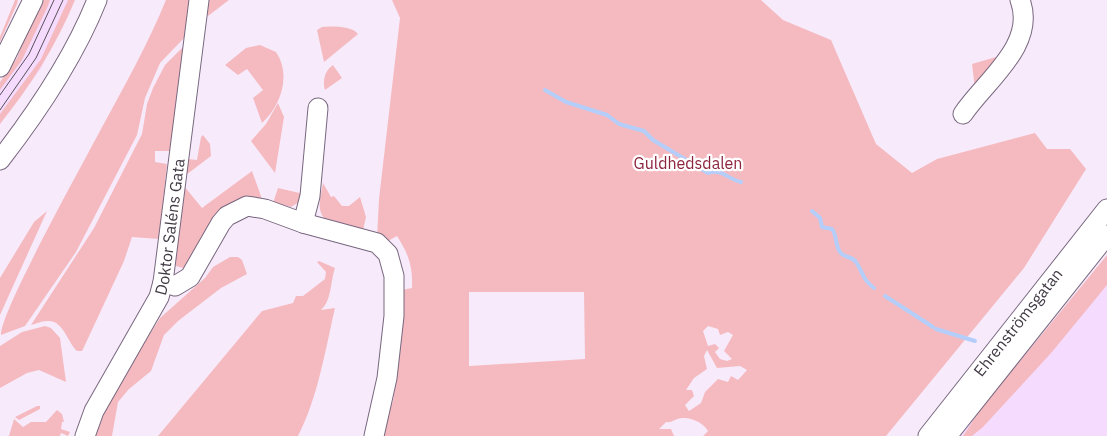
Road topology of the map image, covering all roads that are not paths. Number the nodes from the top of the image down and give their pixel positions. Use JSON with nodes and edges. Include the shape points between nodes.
{"nodes":[{"id":1,"x":33,"y":0,"type":"edge"},
{"id":2,"x":96,"y":0,"type":"edge"},
{"id":3,"x":199,"y":0,"type":"edge"},
{"id":4,"x":1020,"y":0,"type":"edge"},
{"id":5,"x":26,"y":9,"type":"edge"},
{"id":6,"x":0,"y":66,"type":"edge"},
{"id":7,"x":318,"y":108,"type":"dead end"},
{"id":8,"x":963,"y":114,"type":"dead end"},
{"id":9,"x":0,"y":160,"type":"edge"},
{"id":10,"x":1107,"y":209,"type":"edge"},
{"id":11,"x":303,"y":223,"type":"junction"},
{"id":12,"x":1107,"y":235,"type":"edge"},
{"id":13,"x":163,"y":282,"type":"junction"},
{"id":14,"x":85,"y":436,"type":"edge"},
{"id":15,"x":374,"y":436,"type":"edge"},
{"id":16,"x":928,"y":436,"type":"edge"},
{"id":17,"x":947,"y":436,"type":"edge"}],
"edges":[{"from":1,"to":5,"type":"street"},
{"from":2,"to":9,"type":"street","via":[[78,41],[47,96]]},
{"from":3,"to":13,"type":"street","name":"Doktor Saléns Gata"},
{"from":4,"to":8,"type":"street","via":[[1024,9],[1023,23],[1013,52]]},
{"from":5,"to":6,"type":"street"},
{"from":7,"to":11,"type":"street","via":[[310,196]]},
{"from":10,"to":16,"type":"street","name":"Ehrenströmsgatan"},
{"from":11,"to":13,"type":"street","via":[[265,208],[247,206],[236,210],[221,223],[190,277],[175,286]]},
{"from":11,"to":15,"type":"street","via":[[377,243],[391,261],[394,316],[388,378]]},
{"from":12,"to":17,"type":"street","name":"Ehrenströmsgatan"},
{"from":13,"to":14,"type":"street","name":"Doktor Saléns Gata","via":[[159,297],[94,411]]}]}
